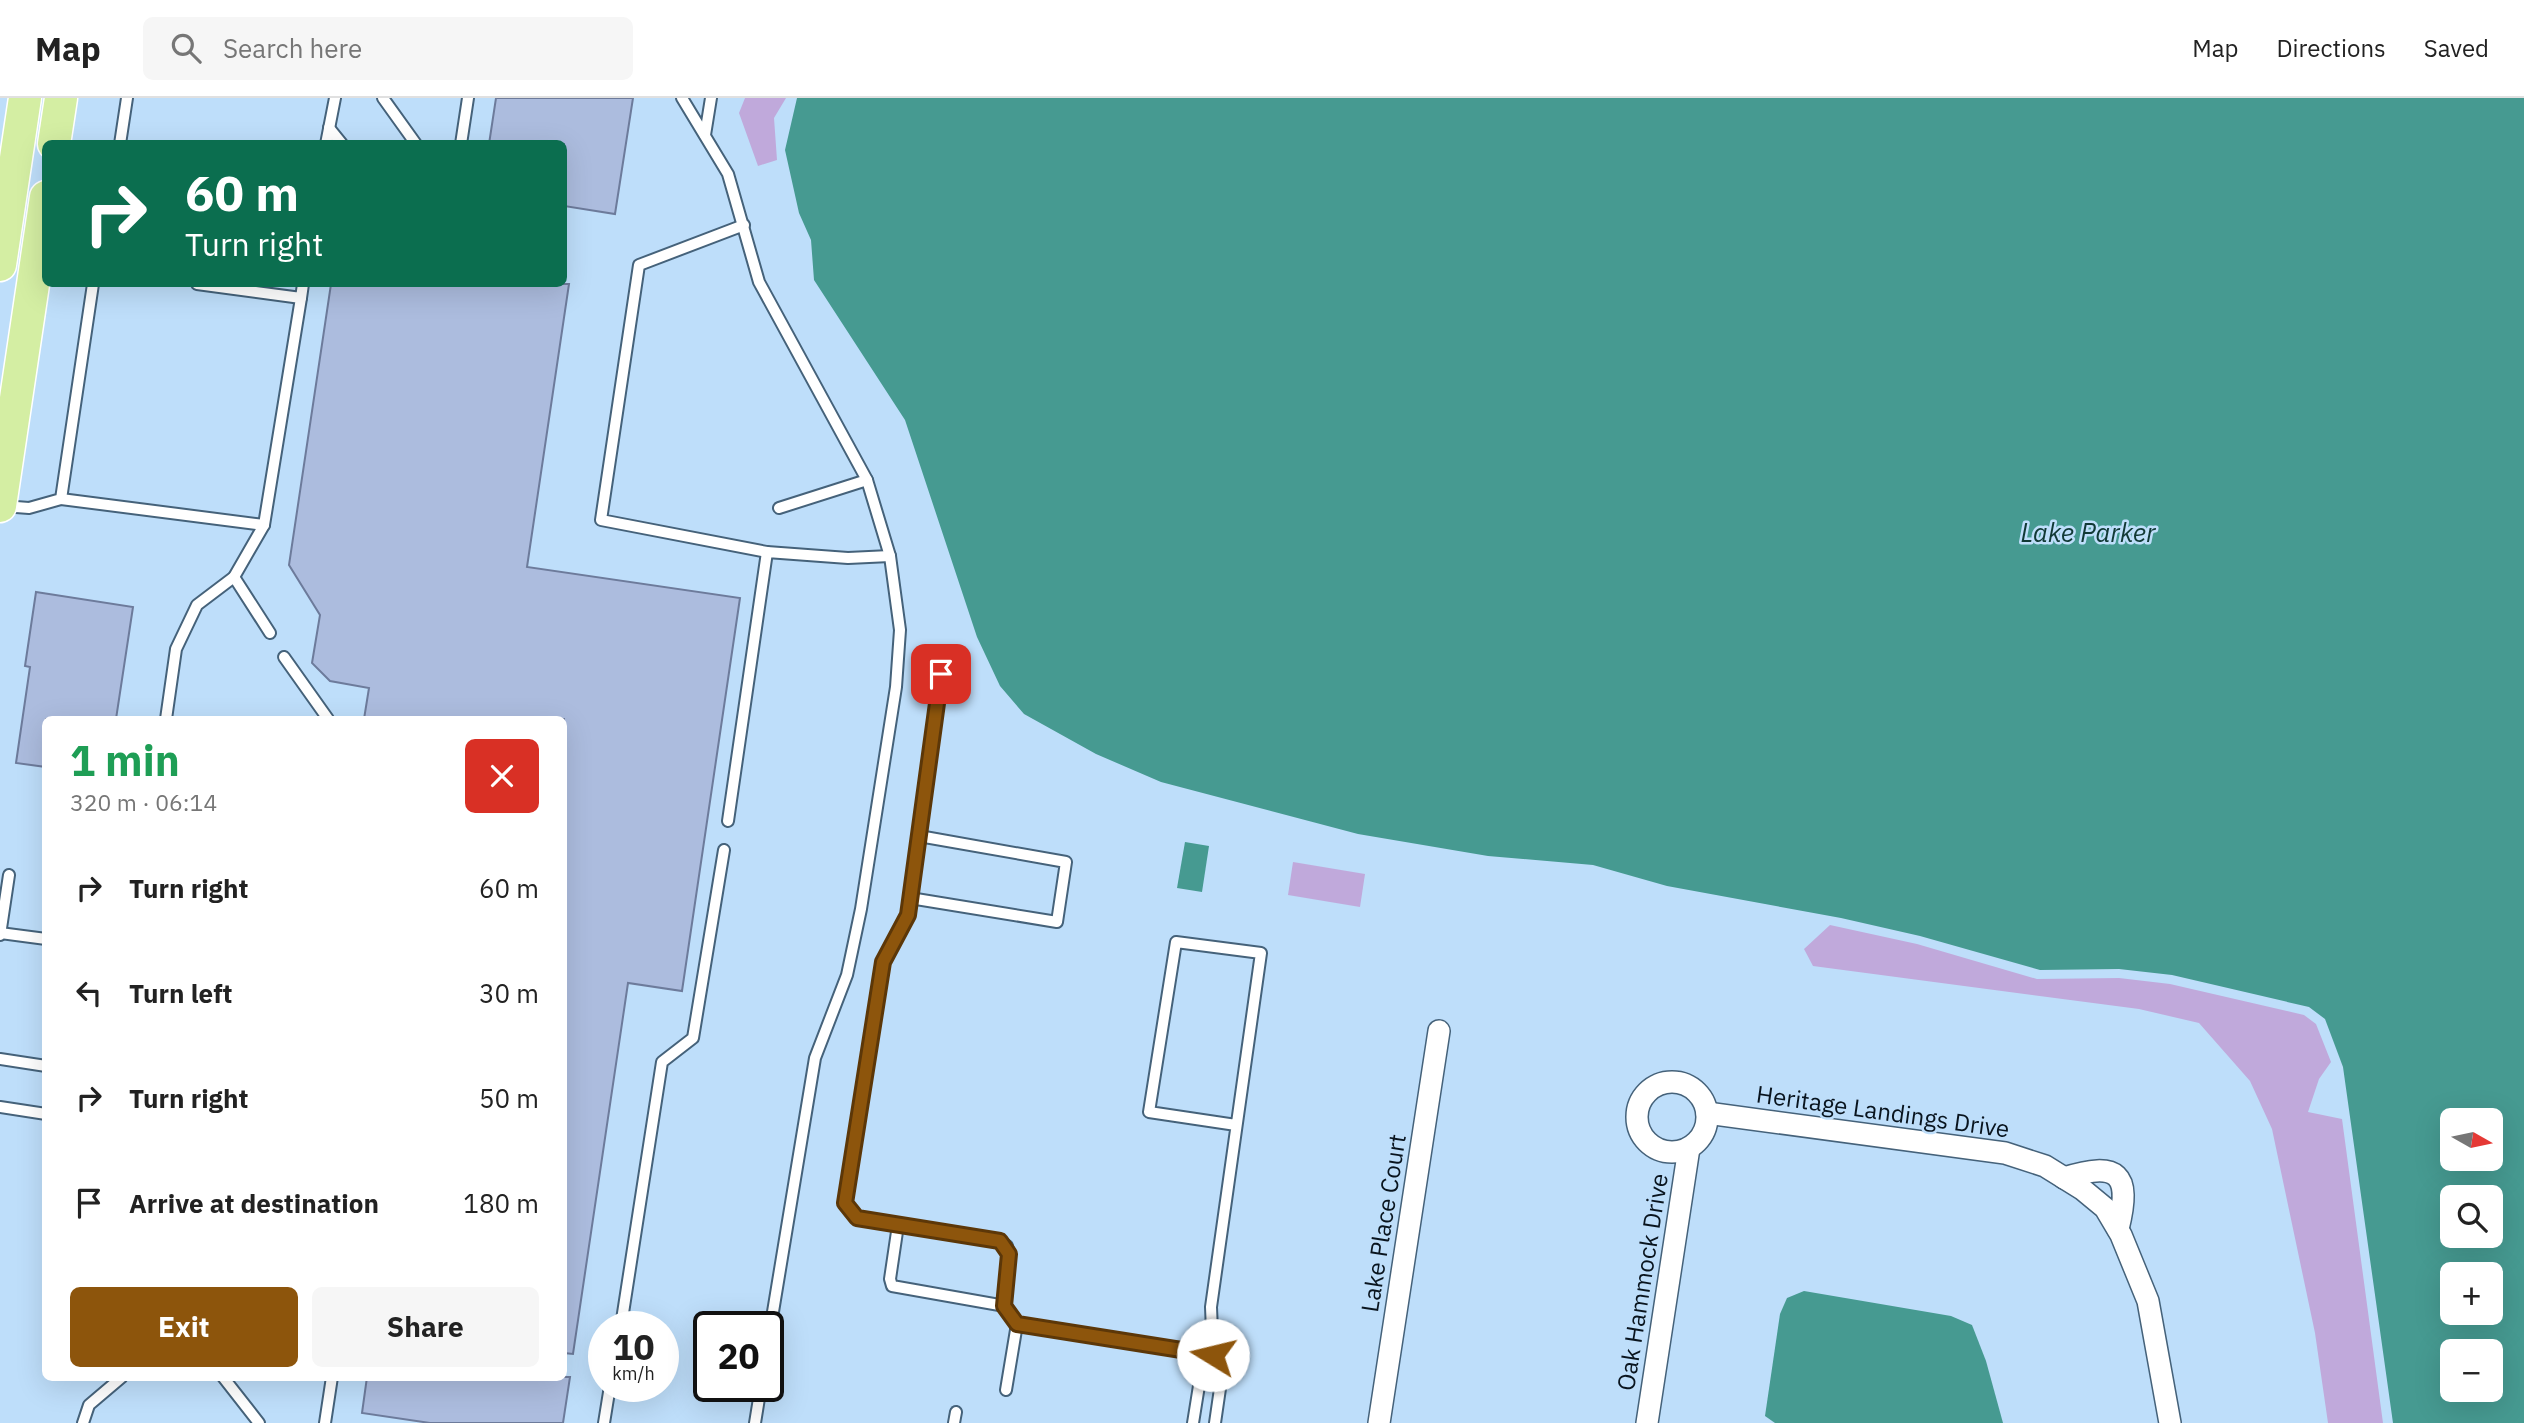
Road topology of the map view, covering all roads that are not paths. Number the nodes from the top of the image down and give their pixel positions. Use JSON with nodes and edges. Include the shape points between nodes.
{"nodes":[{"id":1,"x":25,"y":98,"type":"edge"},
{"id":2,"x":61,"y":98,"type":"edge"},
{"id":3,"x":127,"y":98,"type":"edge"},
{"id":4,"x":335,"y":98,"type":"edge"},
{"id":5,"x":383,"y":98,"type":"edge"},
{"id":6,"x":459,"y":98,"type":"edge"},
{"id":7,"x":682,"y":98,"type":"edge"},
{"id":8,"x":711,"y":98,"type":"edge"},
{"id":9,"x":467,"y":103,"type":"edge"},
{"id":10,"x":329,"y":128,"type":"junction"},
{"id":11,"x":705,"y":135,"type":"junction"},
{"id":12,"x":55,"y":140,"type":"edge"},
{"id":13,"x":121,"y":140,"type":"edge"},
{"id":14,"x":327,"y":140,"type":"edge"},
{"id":15,"x":339,"y":140,"type":"edge"},
{"id":16,"x":413,"y":140,"type":"edge"},
{"id":17,"x":462,"y":140,"type":"edge"},
{"id":18,"x":42,"y":220,"type":"edge"},
{"id":19,"x":744,"y":225,"type":"junction"},
{"id":20,"x":0,"y":265,"type":"edge"},
{"id":21,"x":93,"y":287,"type":"edge"},
{"id":22,"x":219,"y":287,"type":"edge"},
{"id":23,"x":303,"y":287,"type":"edge"},
{"id":24,"x":301,"y":298,"type":"junction"},
{"id":25,"x":867,"y":480,"type":"junction"},
{"id":26,"x":61,"y":499,"type":"junction"},
{"id":27,"x":0,"y":506,"type":"edge"},
{"id":28,"x":779,"y":508,"type":"dead end"},
{"id":29,"x":264,"y":526,"type":"junction"},
{"id":30,"x":767,"y":552,"type":"junction"},
{"id":31,"x":890,"y":556,"type":"junction"},
{"id":32,"x":233,"y":577,"type":"junction"},
{"id":33,"x":270,"y":633,"type":"dead end"},
{"id":34,"x":284,"y":657,"type":"dead end"},
{"id":35,"x":941,"y":674,"type":"dead end"},
{"id":36,"x":166,"y":716,"type":"edge"},
{"id":37,"x":326,"y":716,"type":"edge"},
{"id":38,"x":728,"y":821,"type":"dead end"},
{"id":39,"x":919,"y":836,"type":"junction"},
{"id":40,"x":724,"y":850,"type":"dead end"},
{"id":41,"x":9,"y":875,"type":"dead end"},
{"id":42,"x":910,"y":898,"type":"junction"},
{"id":43,"x":0,"y":934,"type":"edge"},
{"id":44,"x":42,"y":939,"type":"edge"},
{"id":45,"x":1438,"y":1031,"type":"dead end"},
{"id":46,"x":0,"y":1059,"type":"edge"},
{"id":47,"x":42,"y":1065,"type":"edge"},
{"id":48,"x":0,"y":1107,"type":"edge"},
{"id":49,"x":42,"y":1113,"type":"edge"},
{"id":50,"x":1707,"y":1113,"type":"junction"},
{"id":51,"x":1236,"y":1125,"type":"junction"},
{"id":52,"x":1689,"y":1148,"type":"junction"},
{"id":53,"x":2064,"y":1178,"type":"junction"},
{"id":54,"x":898,"y":1225,"type":"junction"},
{"id":55,"x":2118,"y":1229,"type":"junction"},
{"id":56,"x":1004,"y":1306,"type":"junction"},
{"id":57,"x":623,"y":1311,"type":"edge"},
{"id":58,"x":773,"y":1311,"type":"edge"},
{"id":59,"x":1017,"y":1324,"type":"junction"},
{"id":60,"x":1213,"y":1355,"type":"junction"},
{"id":61,"x":117,"y":1381,"type":"edge"},
{"id":62,"x":226,"y":1381,"type":"edge"},
{"id":63,"x":331,"y":1381,"type":"edge"},
{"id":64,"x":1006,"y":1390,"type":"dead end"},
{"id":65,"x":608,"y":1402,"type":"edge"},
{"id":66,"x":758,"y":1402,"type":"edge"},
{"id":67,"x":83,"y":1423,"type":"edge"},
{"id":68,"x":259,"y":1423,"type":"edge"},
{"id":69,"x":325,"y":1423,"type":"edge"},
{"id":70,"x":606,"y":1423,"type":"edge"},
{"id":71,"x":755,"y":1423,"type":"edge"},
{"id":72,"x":1193,"y":1423,"type":"edge"},
{"id":73,"x":1215,"y":1423,"type":"edge"},
{"id":74,"x":1379,"y":1423,"type":"edge"},
{"id":75,"x":1647,"y":1423,"type":"edge"},
{"id":76,"x":2171,"y":1423,"type":"edge"}],
"edges":[{"from":1,"to":20,"type":"main road"},
{"from":2,"to":12,"type":"main road"},
{"from":3,"to":13,"type":"lane"},
{"from":4,"to":10,"type":"lane"},
{"from":5,"to":16,"type":"lane"},
{"from":6,"to":9,"type":"lane"},
{"from":7,"to":11,"type":"lane"},
{"from":8,"to":11,"type":"lane"},
{"from":9,"to":17,"type":"lane"},
{"from":10,"to":14,"type":"lane"},
{"from":10,"to":15,"type":"lane"},
{"from":11,"to":19,"type":"lane","via":[[728,174]]},
{"from":18,"to":27,"type":"main road"},
{"from":19,"to":25,"type":"lane","via":[[759,282]]},
{"from":19,"to":30,"type":"lane","via":[[639,265],[601,520]]},
{"from":21,"to":26,"type":"lane"},
{"from":22,"to":24,"type":"lane"},
{"from":23,"to":24,"type":"lane"},
{"from":24,"to":29,"type":"lane"},
{"from":25,"to":28,"type":"lane"},
{"from":25,"to":31,"type":"lane"},
{"from":26,"to":27,"type":"lane","via":[[29,508]]},
{"from":26,"to":29,"type":"lane"},
{"from":29,"to":32,"type":"lane"},
{"from":30,"to":31,"type":"lane"},
{"from":30,"to":38,"type":"lane"},
{"from":31,"to":58,"type":"lane","via":[[900,630],[897,687],[847,975],[815,1058]]},
{"from":32,"to":33,"type":"lane"},
{"from":32,"to":36,"type":"lane","via":[[197,605],[176,649]]},
{"from":34,"to":37,"type":"lane"},
{"from":35,"to":39,"type":"lane"},
{"from":39,"to":42,"type":"lane"},
{"from":39,"to":42,"type":"lane","via":[[1066,862],[1057,922]]},
{"from":40,"to":57,"type":"lane","via":[[694,1038],[662,1062]]},
{"from":41,"to":43,"type":"lane"},
{"from":42,"to":54,"type":"lane","via":[[908,915],[883,962],[845,1203],[857,1218]]},
{"from":43,"to":44,"type":"lane"},
{"from":45,"to":74,"type":"street","name":"Lake Place Court"},
{"from":46,"to":47,"type":"lane"},
{"from":48,"to":49,"type":"lane"},
{"from":50,"to":52,"type":"street","via":[[1703,1133]]},
{"from":50,"to":52,"type":"street","via":[[1697,1093],[1678,1083],[1656,1086],[1640,1101],[1637,1123],[1647,1143],[1667,1153]]},
{"from":50,"to":53,"type":"street","name":"Heritage Landings Drive","via":[[2006,1153]]},
{"from":51,"to":51,"type":"lane","via":[[1261,953],[1176,942],[1149,1112]]},
{"from":51,"to":60,"type":"lane","via":[[1211,1307]]},
{"from":52,"to":75,"type":"street","name":"Oak Hammock Drive"},
{"from":53,"to":55,"type":"street","name":"Heritage Landings Drive","via":[[2105,1208]]},
{"from":53,"to":55,"type":"street","via":[[2099,1168],[2115,1175],[2123,1186],[2124,1200]]},
{"from":54,"to":56,"type":"lane","via":[[1000,1241],[1009,1254]]},
{"from":54,"to":56,"type":"lane","via":[[892,1286]]},
{"from":55,"to":76,"type":"street","name":"Heritage Landings Drive","via":[[2148,1301]]},
{"from":56,"to":59,"type":"lane"},
{"from":59,"to":60,"type":"lane"},
{"from":59,"to":64,"type":"lane"},
{"from":60,"to":72,"type":"lane","via":[[1202,1367]]},
{"from":60,"to":73,"type":"lane","via":[[1223,1368]]},
{"from":61,"to":67,"type":"lane","via":[[89,1405]]},
{"from":62,"to":68,"type":"lane"},
{"from":63,"to":69,"type":"lane"},
{"from":65,"to":70,"type":"lane"},
{"from":66,"to":71,"type":"lane"}]}
